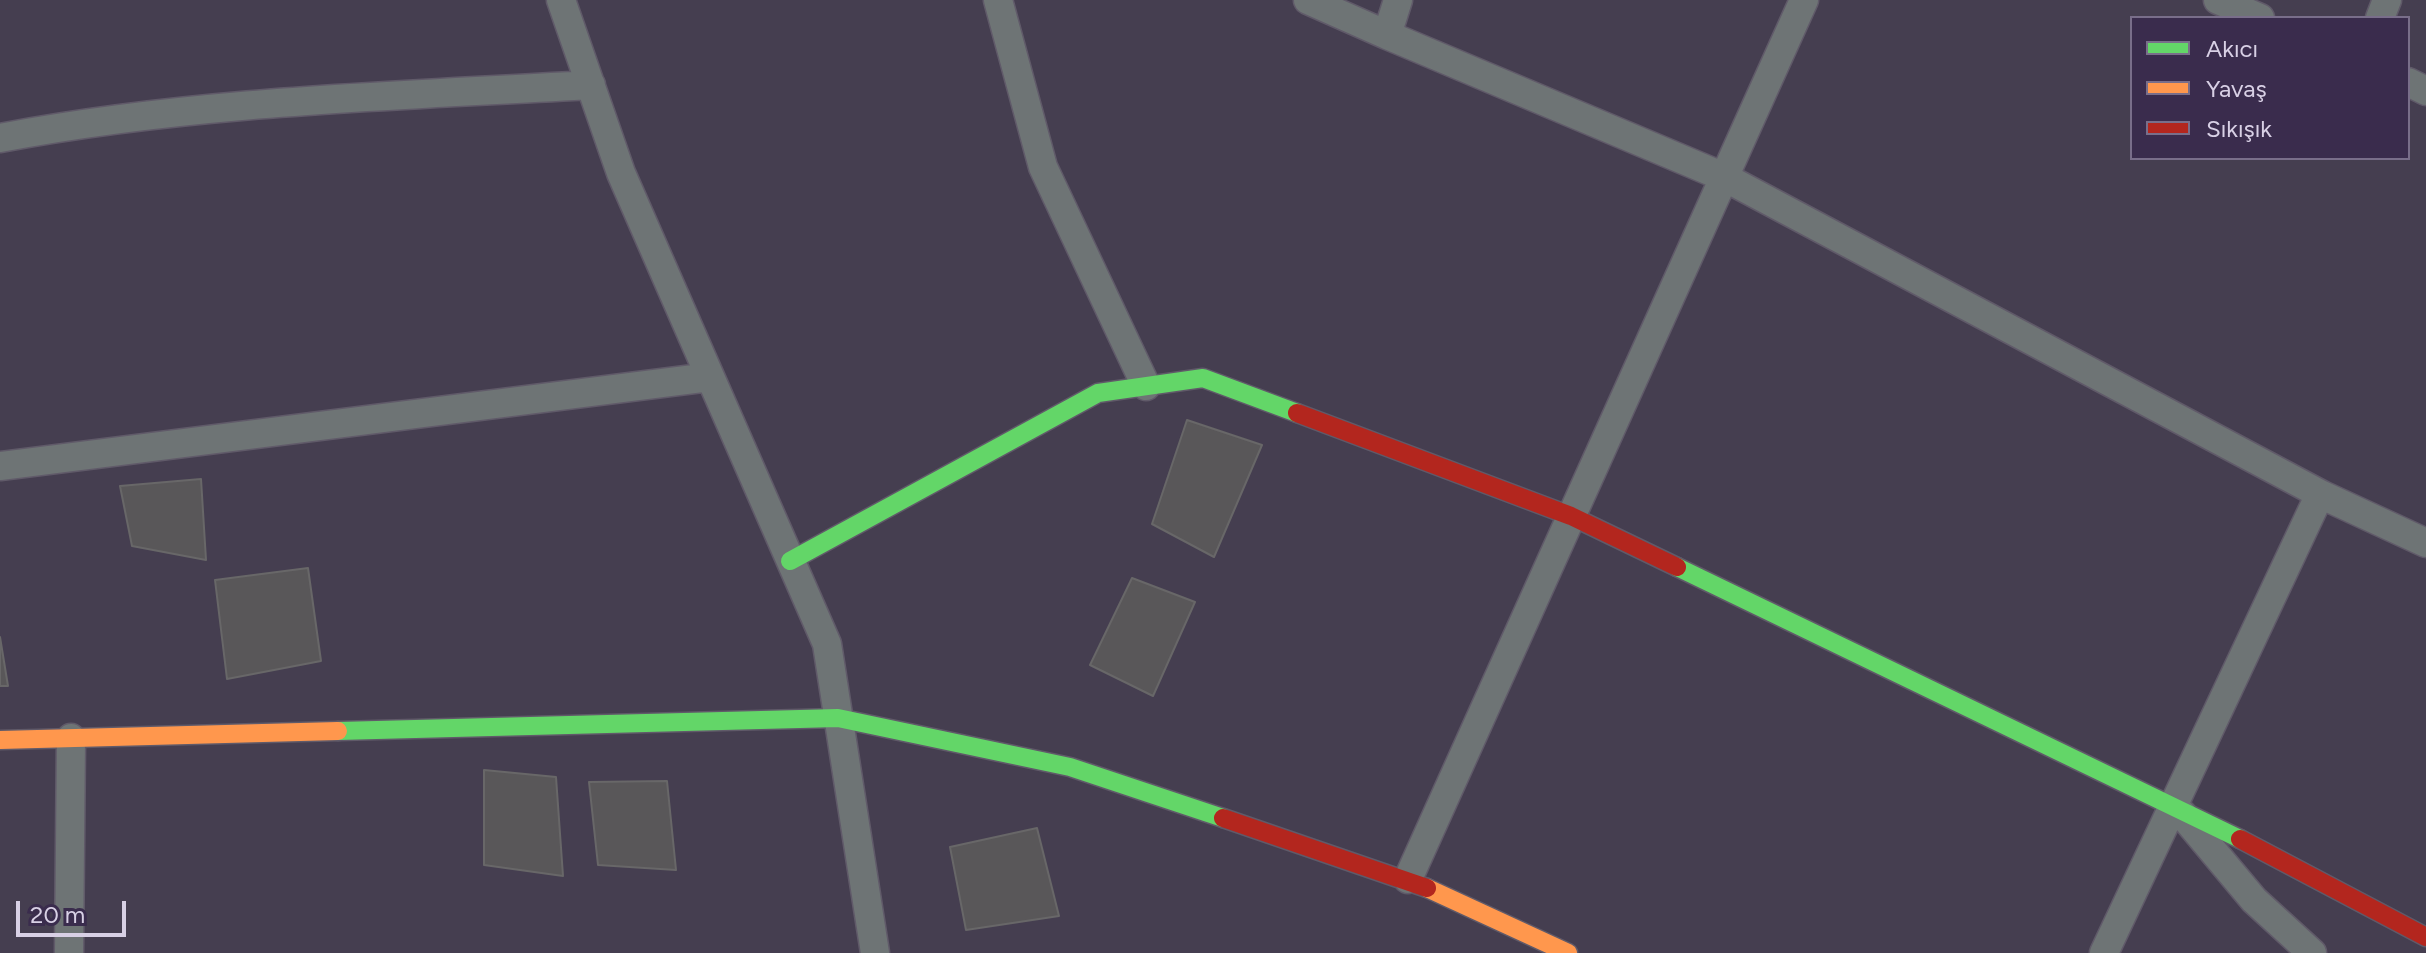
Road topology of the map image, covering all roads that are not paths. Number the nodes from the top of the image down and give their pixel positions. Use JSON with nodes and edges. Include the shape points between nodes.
{"nodes":[{"id":1,"x":561,"y":0,"type":"edge"},
{"id":2,"x":998,"y":0,"type":"edge"},
{"id":3,"x":1308,"y":0,"type":"edge"},
{"id":4,"x":1398,"y":0,"type":"edge"},
{"id":5,"x":1804,"y":0,"type":"edge"},
{"id":6,"x":2218,"y":0,"type":"edge"},
{"id":7,"x":2255,"y":16,"type":"edge"},
{"id":8,"x":1387,"y":35,"type":"junction"},
{"id":9,"x":591,"y":85,"type":"junction"},
{"id":10,"x":0,"y":138,"type":"edge"},
{"id":11,"x":1724,"y":177,"type":"junction"},
{"id":12,"x":710,"y":377,"type":"junction"},
{"id":13,"x":1146,"y":386,"type":"junction"},
{"id":14,"x":0,"y":466,"type":"edge"},
{"id":15,"x":2324,"y":496,"type":"junction"},
{"id":16,"x":1571,"y":516,"type":"junction"},
{"id":17,"x":2426,"y":543,"type":"edge"},
{"id":18,"x":790,"y":561,"type":"junction"},
{"id":19,"x":838,"y":718,"type":"junction"},
{"id":20,"x":71,"y":738,"type":"junction"},
{"id":21,"x":0,"y":740,"type":"edge"},
{"id":22,"x":2174,"y":804,"type":"junction"},
{"id":23,"x":1408,"y":879,"type":"junction"},
{"id":24,"x":2426,"y":937,"type":"edge"},
{"id":25,"x":69,"y":953,"type":"edge"},
{"id":26,"x":875,"y":953,"type":"edge"},
{"id":27,"x":1568,"y":953,"type":"edge"},
{"id":28,"x":2104,"y":953,"type":"edge"},
{"id":29,"x":2312,"y":953,"type":"edge"}],
"edges":[{"from":1,"to":9,"type":"street"},
{"from":2,"to":13,"type":"street","via":[[1043,167]]},
{"from":3,"to":8,"type":"street"},
{"from":4,"to":8,"type":"street"},
{"from":5,"to":11,"type":"street"},
{"from":6,"to":7,"type":"street"},
{"from":8,"to":11,"type":"street"},
{"from":9,"to":10,"type":"street","via":[[304,101],[75,124]]},
{"from":9,"to":12,"type":"street","via":[[621,173]]},
{"from":11,"to":15,"type":"street"},
{"from":11,"to":16,"type":"street"},
{"from":12,"to":14,"type":"street"},
{"from":12,"to":18,"type":"street"},
{"from":13,"to":16,"type":"street","via":[[1203,378]]},
{"from":13,"to":18,"type":"street","via":[[1098,393]]},
{"from":15,"to":17,"type":"street"},
{"from":15,"to":22,"type":"street","via":[[2320,494]]},
{"from":16,"to":22,"type":"street"},
{"from":16,"to":23,"type":"street"},
{"from":18,"to":19,"type":"street","via":[[827,644]]},
{"from":19,"to":20,"type":"street"},
{"from":19,"to":23,"type":"street","via":[[1070,767]]},
{"from":19,"to":26,"type":"street"},
{"from":20,"to":21,"type":"street"},
{"from":20,"to":25,"type":"street"},
{"from":22,"to":24,"type":"street"},
{"from":22,"to":28,"type":"street"},
{"from":22,"to":29,"type":"street","via":[[2254,900]]},
{"from":23,"to":27,"type":"street"}]}
